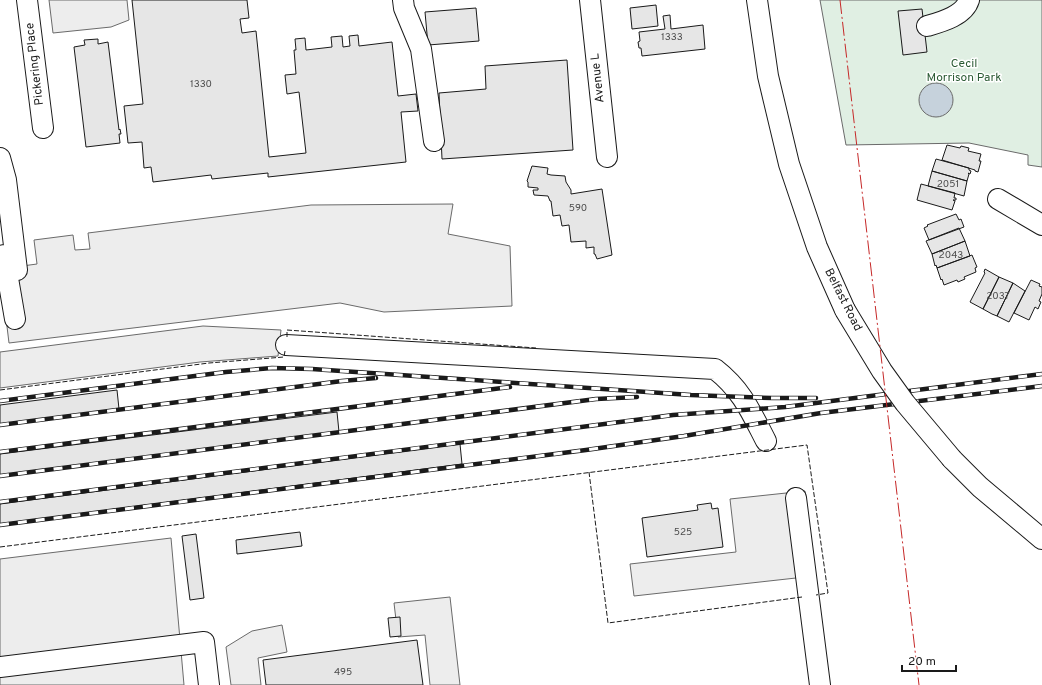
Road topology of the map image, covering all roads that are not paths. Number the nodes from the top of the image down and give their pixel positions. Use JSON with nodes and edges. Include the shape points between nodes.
{"nodes":[{"id":1,"x":27,"y":0,"type":"edge"},
{"id":2,"x":590,"y":0,"type":"edge"},
{"id":3,"x":757,"y":0,"type":"edge"},
{"id":4,"x":969,"y":0,"type":"edge"},
{"id":5,"x":404,"y":4,"type":"edge"},
{"id":6,"x":927,"y":26,"type":"dead end"},
{"id":7,"x":43,"y":128,"type":"dead end"},
{"id":8,"x":434,"y":141,"type":"dead end"},
{"id":9,"x":607,"y":157,"type":"dead end"},
{"id":10,"x":0,"y":158,"type":"edge"},
{"id":11,"x":998,"y":200,"type":"dead end"},
{"id":12,"x":1042,"y":225,"type":"edge"},
{"id":13,"x":0,"y":235,"type":"edge"},
{"id":14,"x":12,"y":270,"type":"junction"},
{"id":15,"x":15,"y":319,"type":"dead end"},
{"id":16,"x":286,"y":345,"type":"dead end"},
{"id":17,"x":766,"y":441,"type":"dead end"},
{"id":18,"x":796,"y":498,"type":"dead end"},
{"id":19,"x":1042,"y":539,"type":"edge"},
{"id":20,"x":0,"y":667,"type":"edge"},
{"id":21,"x":209,"y":685,"type":"edge"},
{"id":22,"x":820,"y":685,"type":"edge"}],
"edges":[{"from":1,"to":7,"type":"street","name":"Pickering Place"},
{"from":2,"to":9,"type":"street","name":"Avenue L"},
{"from":3,"to":19,"type":"street","name":"Belfast Road","bridge":true,"via":[[768,76],[789,164],[817,247],[845,310],[896,391],[952,459],[980,487]]},
{"from":4,"to":6,"type":"street","via":[[954,16]]},
{"from":5,"to":8,"type":"street","via":[[421,49]]},
{"from":10,"to":14,"type":"street","via":[[6,180]]},
{"from":11,"to":12,"type":"street"},
{"from":13,"to":14,"type":"street"},
{"from":14,"to":15,"type":"street"},
{"from":16,"to":17,"type":"street","via":[[715,370],[726,378],[743,398]]},
{"from":18,"to":22,"type":"street"},
{"from":20,"to":21,"type":"street","via":[[204,642]]}]}
